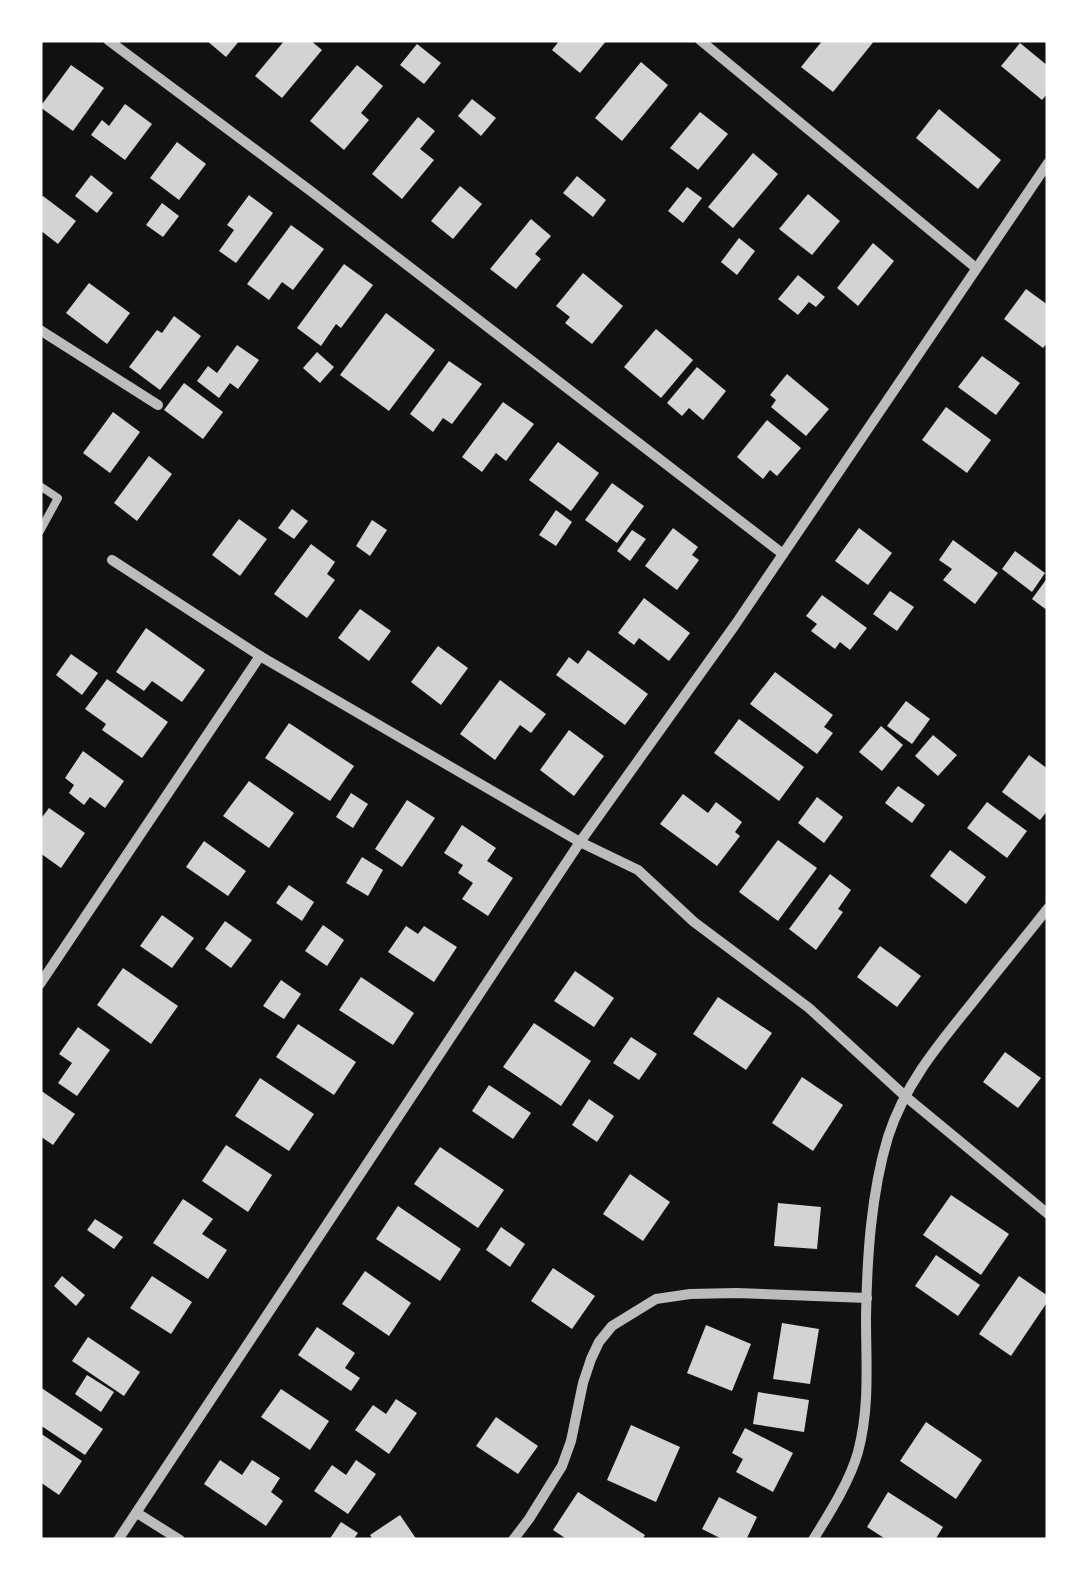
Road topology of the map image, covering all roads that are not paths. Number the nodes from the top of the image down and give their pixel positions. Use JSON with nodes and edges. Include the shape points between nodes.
{"nodes":[{"id":1,"x":108,"y":40,"type":"edge"},
{"id":2,"x":700,"y":40,"type":"edge"},
{"id":3,"x":1048,"y":163,"type":"edge"},
{"id":4,"x":976,"y":268,"type":"junction"},
{"id":5,"x":40,"y":330,"type":"edge"},
{"id":6,"x":158,"y":405,"type":"dead end"},
{"id":7,"x":40,"y":486,"type":"edge"},
{"id":8,"x":40,"y":531,"type":"edge"},
{"id":9,"x":783,"y":554,"type":"junction"},
{"id":10,"x":112,"y":560,"type":"dead end"},
{"id":11,"x":260,"y":656,"type":"junction"},
{"id":12,"x":580,"y":842,"type":"junction"},
{"id":13,"x":1048,"y":908,"type":"edge"},
{"id":14,"x":40,"y":984,"type":"edge"},
{"id":15,"x":905,"y":1096,"type":"junction"},
{"id":16,"x":1048,"y":1214,"type":"edge"},
{"id":17,"x":867,"y":1298,"type":"junction"},
{"id":18,"x":137,"y":1513,"type":"junction"},
{"id":19,"x":118,"y":1540,"type":"edge"},
{"id":20,"x":180,"y":1540,"type":"edge"},
{"id":21,"x":514,"y":1540,"type":"edge"},
{"id":22,"x":813,"y":1540,"type":"edge"}],
"edges":[{"from":1,"to":9,"type":"street"},
{"from":2,"to":4,"type":"street"},
{"from":3,"to":4,"type":"street"},
{"from":4,"to":9,"type":"street"},
{"from":5,"to":6,"type":"street"},
{"from":7,"to":8,"type":"lane","via":[[58,498]]},
{"from":9,"to":12,"type":"street"},
{"from":10,"to":11,"type":"street"},
{"from":11,"to":12,"type":"street"},
{"from":11,"to":14,"type":"street"},
{"from":12,"to":15,"type":"street","via":[[638,870],[694,922],[809,1008]]},
{"from":12,"to":18,"type":"street"},
{"from":13,"to":15,"type":"street","via":[[932,1052]]},
{"from":15,"to":16,"type":"street"},
{"from":15,"to":17,"type":"street","via":[[879,1177]]},
{"from":17,"to":21,"type":"street","via":[[690,1294],[656,1299],[612,1326],[591,1359],[562,1466]]},
{"from":17,"to":22,"type":"street","via":[[866,1413],[857,1456]]},
{"from":18,"to":19,"type":"street"},
{"from":18,"to":20,"type":"street"}]}
